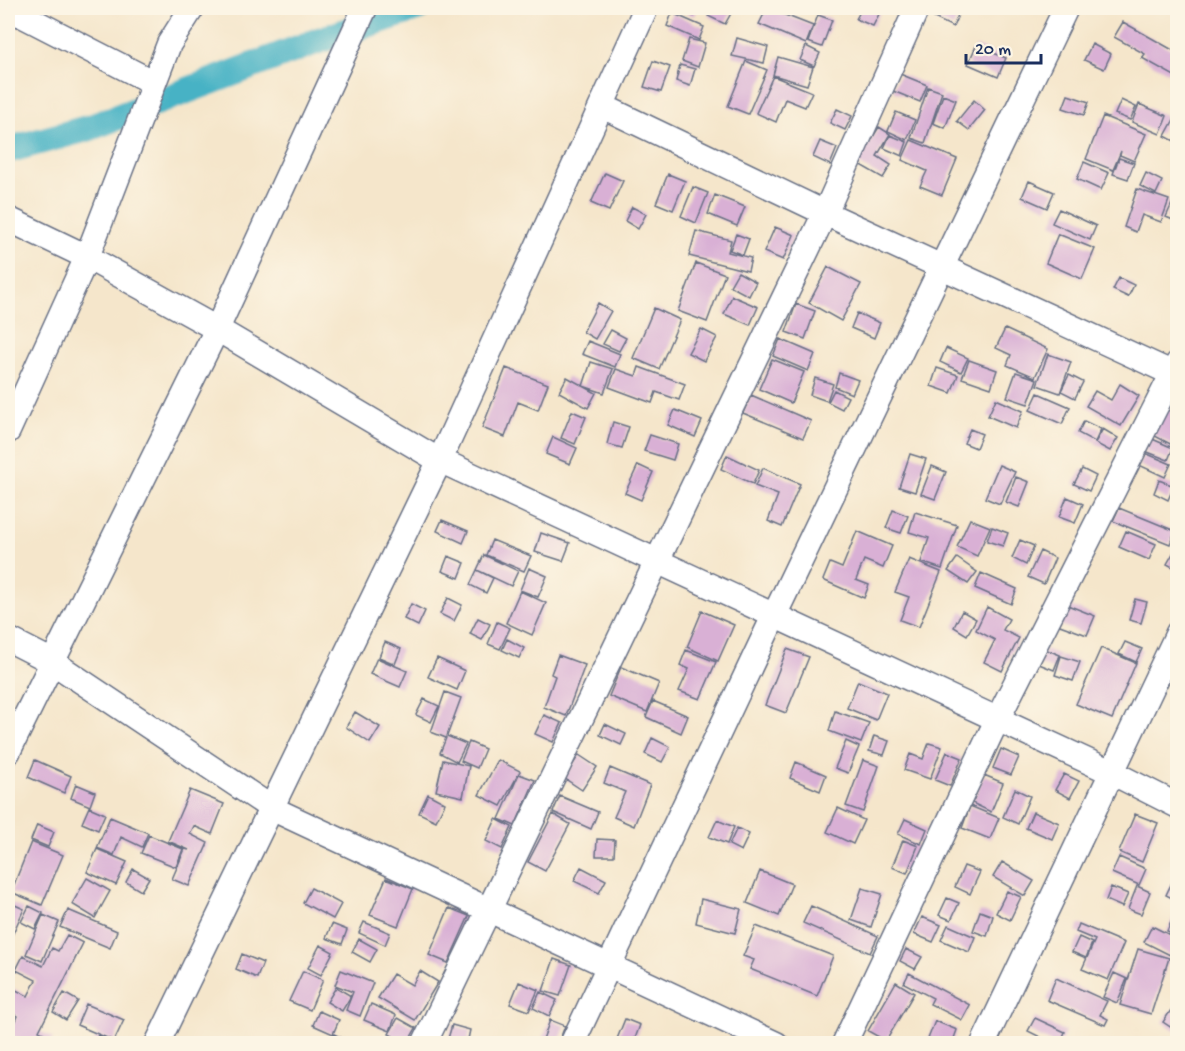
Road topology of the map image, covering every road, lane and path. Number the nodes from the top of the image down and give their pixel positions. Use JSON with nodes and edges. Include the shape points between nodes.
{"nodes":[{"id":1,"x":8,"y":8,"type":"edge"},
{"id":2,"x":192,"y":8,"type":"edge"},
{"id":3,"x":365,"y":8,"type":"edge"},
{"id":4,"x":646,"y":8,"type":"edge"},
{"id":5,"x":917,"y":8,"type":"edge"},
{"id":6,"x":1066,"y":8,"type":"edge"},
{"id":7,"x":154,"y":83,"type":"junction"},
{"id":8,"x":602,"y":106,"type":"junction"},
{"id":9,"x":825,"y":213,"type":"junction"},
{"id":10,"x":8,"y":219,"type":"edge"},
{"id":11,"x":87,"y":257,"type":"junction"},
{"id":12,"x":941,"y":268,"type":"junction"},
{"id":13,"x":217,"y":329,"type":"junction"},
{"id":14,"x":1176,"y":370,"type":"edge"},
{"id":15,"x":8,"y":431,"type":"edge"},
{"id":16,"x":440,"y":460,"type":"junction"},
{"id":17,"x":657,"y":562,"type":"junction"},
{"id":18,"x":774,"y":616,"type":"junction"},
{"id":19,"x":1178,"y":633,"type":"edge"},
{"id":20,"x":8,"y":639,"type":"edge"},
{"id":21,"x":51,"y":661,"type":"junction"},
{"id":22,"x":997,"y":720,"type":"junction"},
{"id":23,"x":8,"y":752,"type":"edge"},
{"id":24,"x":1111,"y":772,"type":"junction"},
{"id":25,"x":1178,"y":806,"type":"edge"},
{"id":26,"x":273,"y":809,"type":"junction"},
{"id":27,"x":488,"y":910,"type":"junction"},
{"id":28,"x":609,"y":966,"type":"junction"},
{"id":29,"x":158,"y":1044,"type":"edge"},
{"id":30,"x":424,"y":1044,"type":"edge"},
{"id":31,"x":572,"y":1044,"type":"edge"},
{"id":32,"x":776,"y":1044,"type":"edge"},
{"id":33,"x":844,"y":1044,"type":"edge"},
{"id":34,"x":983,"y":1044,"type":"edge"}],
"edges":[{"from":1,"to":7,"type":"street"},
{"from":2,"to":7,"type":"street","via":[[169,44]]},
{"from":3,"to":13,"type":"street"},
{"from":4,"to":8,"type":"street"},
{"from":5,"to":9,"type":"street"},
{"from":6,"to":12,"type":"street"},
{"from":7,"to":11,"type":"street"},
{"from":8,"to":9,"type":"street"},
{"from":8,"to":16,"type":"street"},
{"from":9,"to":12,"type":"street"},
{"from":9,"to":17,"type":"street"},
{"from":10,"to":11,"type":"street"},
{"from":11,"to":13,"type":"street"},
{"from":11,"to":15,"type":"street"},
{"from":12,"to":14,"type":"street"},
{"from":12,"to":18,"type":"street"},
{"from":13,"to":16,"type":"street"},
{"from":13,"to":21,"type":"street"},
{"from":14,"to":22,"type":"street"},
{"from":16,"to":17,"type":"street"},
{"from":16,"to":26,"type":"street"},
{"from":17,"to":18,"type":"street"},
{"from":17,"to":27,"type":"street"},
{"from":18,"to":22,"type":"street"},
{"from":18,"to":28,"type":"street"},
{"from":19,"to":24,"type":"street"},
{"from":20,"to":21,"type":"street"},
{"from":21,"to":23,"type":"street"},
{"from":21,"to":26,"type":"street"},
{"from":22,"to":24,"type":"street"},
{"from":22,"to":33,"type":"street"},
{"from":24,"to":25,"type":"street"},
{"from":24,"to":34,"type":"street"},
{"from":26,"to":27,"type":"street"},
{"from":26,"to":29,"type":"street"},
{"from":27,"to":28,"type":"street"},
{"from":27,"to":30,"type":"street"},
{"from":28,"to":31,"type":"street"},
{"from":28,"to":32,"type":"street"}]}
